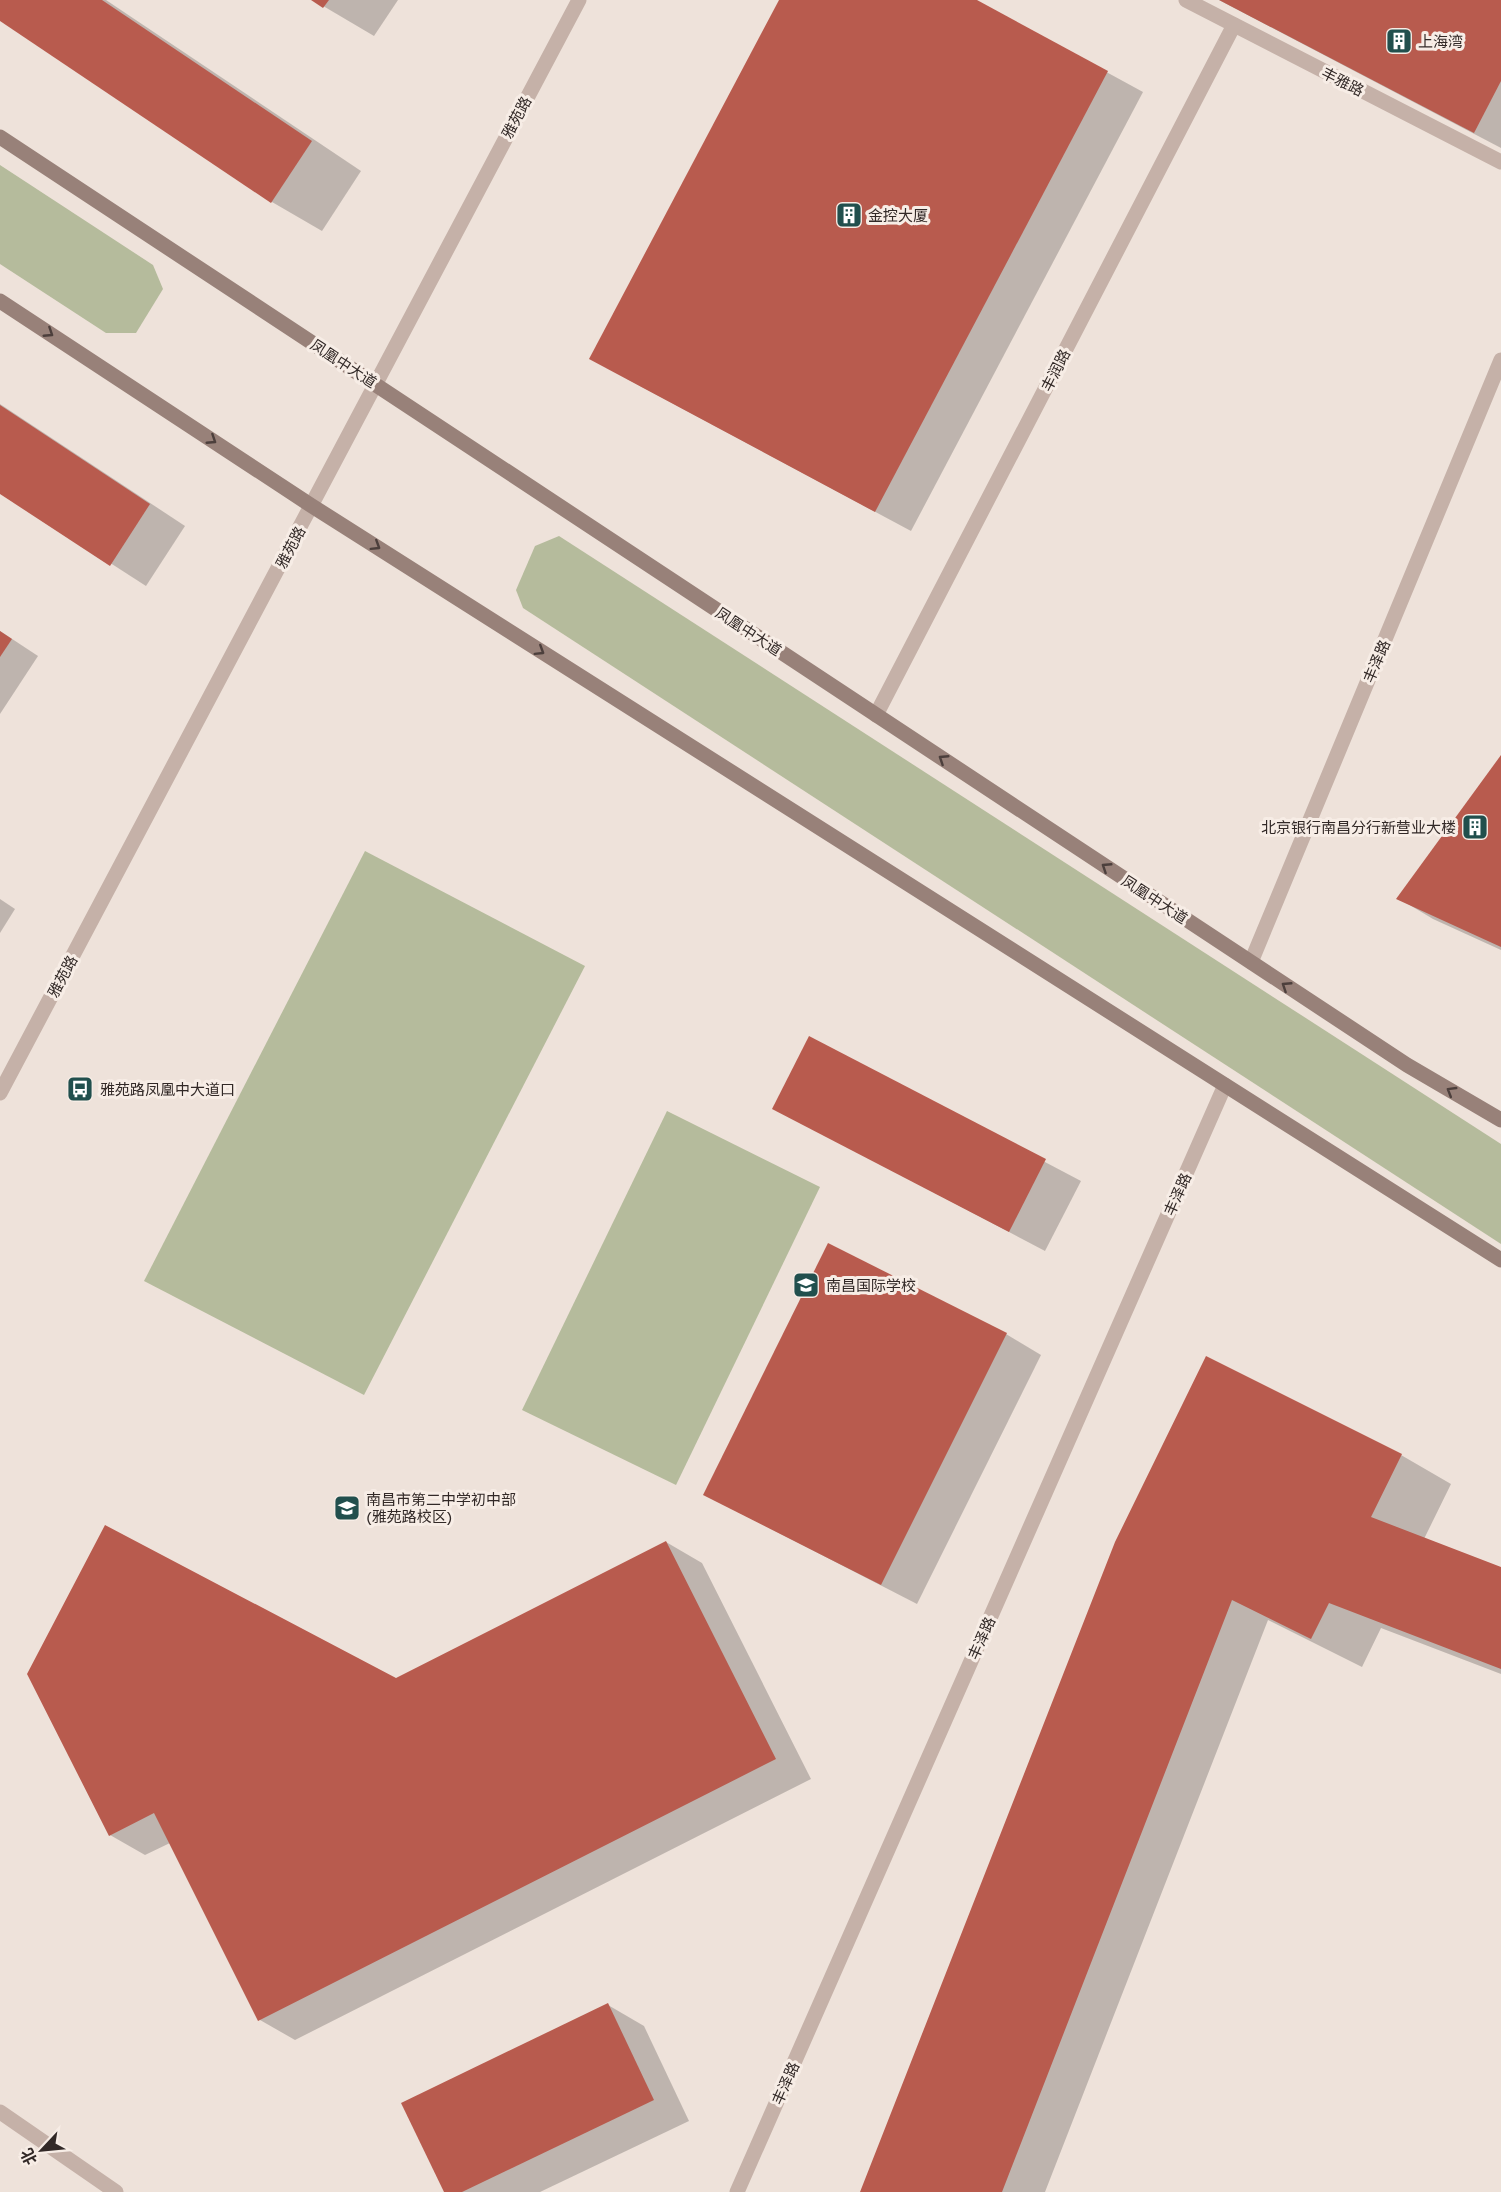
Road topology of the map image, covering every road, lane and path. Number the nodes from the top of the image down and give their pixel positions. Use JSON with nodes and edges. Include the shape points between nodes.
{"nodes":[{"id":1,"x":579,"y":0,"type":"edge"},
{"id":2,"x":1186,"y":0,"type":"edge"},
{"id":3,"x":1234,"y":25,"type":"junction"},
{"id":4,"x":0,"y":137,"type":"edge"},
{"id":5,"x":1501,"y":162,"type":"edge"},
{"id":6,"x":0,"y":301,"type":"edge"},
{"id":7,"x":1501,"y":360,"type":"edge"},
{"id":8,"x":375,"y":383,"type":"junction"},
{"id":9,"x":312,"y":506,"type":"junction"},
{"id":10,"x":876,"y":715,"type":"junction"},
{"id":11,"x":1251,"y":962,"type":"junction"},
{"id":12,"x":1225,"y":1085,"type":"junction"},
{"id":13,"x":0,"y":1093,"type":"edge"},
{"id":14,"x":1501,"y":1120,"type":"edge"},
{"id":15,"x":1501,"y":1260,"type":"edge"},
{"id":16,"x":0,"y":2112,"type":"edge"},
{"id":17,"x":116,"y":2192,"type":"edge"},
{"id":18,"x":737,"y":2192,"type":"edge"}],
"edges":[{"from":1,"to":8,"type":"street","name":"雅苑路"},
{"from":2,"to":3,"type":"street","name":"丰雅路"},
{"from":3,"to":5,"type":"street","name":"丰雅路"},
{"from":3,"to":10,"type":"street","name":"丰润路"},
{"from":4,"to":8,"type":"main road","name":"凤凰中大道"},
{"from":6,"to":9,"type":"main road","one_way":true},
{"from":7,"to":11,"type":"street","name":"丰泽路"},
{"from":8,"to":9,"type":"street","name":"雅苑路"},
{"from":8,"to":10,"type":"main road","name":"凤凰中大道"},
{"from":9,"to":12,"type":"main road","one_way":true},
{"from":9,"to":13,"type":"street","name":"雅苑路"},
{"from":11,"to":10,"type":"main road","name":"凤凰中大道","one_way":true},
{"from":14,"to":11,"type":"main road","name":"凤凰中大道","one_way":true,"via":[[1407,1065]]},
{"from":12,"to":15,"type":"main road"},
{"from":12,"to":18,"type":"street","name":"丰泽路"},
{"from":16,"to":17,"type":"street"}]}
